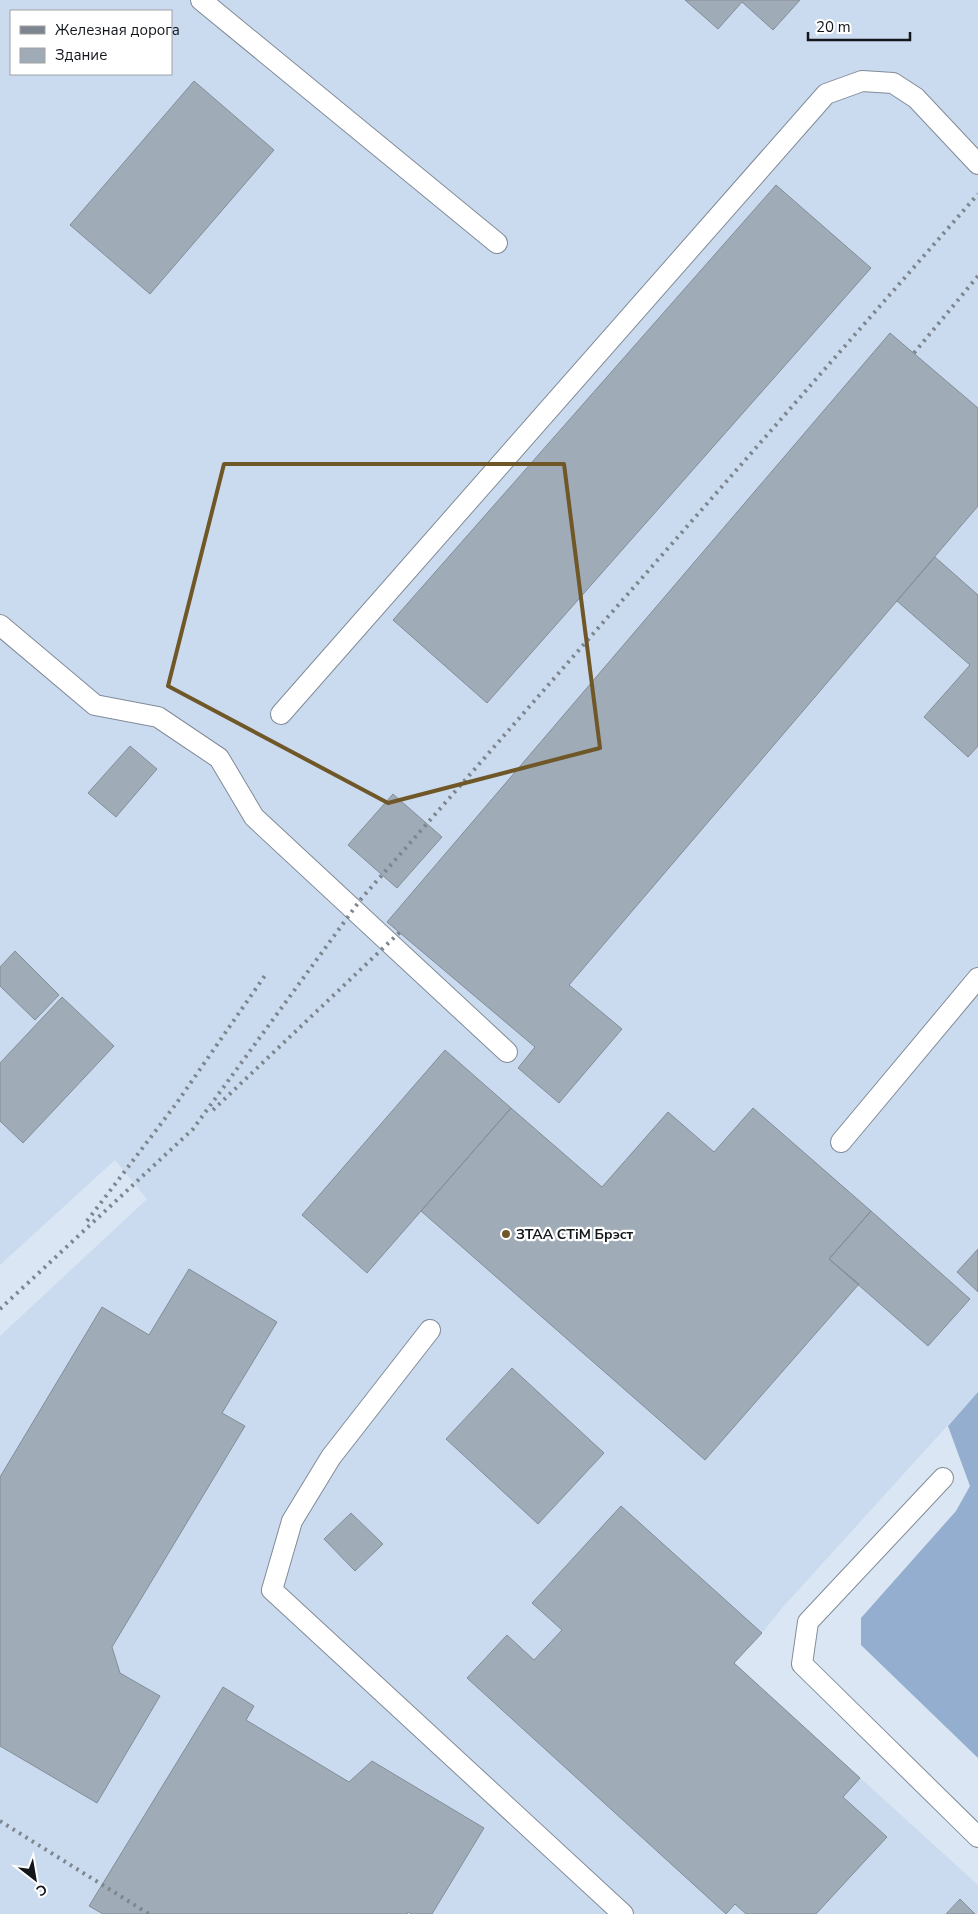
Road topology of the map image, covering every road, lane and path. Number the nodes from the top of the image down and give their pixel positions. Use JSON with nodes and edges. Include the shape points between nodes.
{"nodes":[{"id":1,"x":202,"y":0,"type":"edge"},
{"id":2,"x":978,"y":164,"type":"edge"},
{"id":3,"x":498,"y":243,"type":"dead end"},
{"id":4,"x":0,"y":624,"type":"edge"},
{"id":5,"x":281,"y":714,"type":"dead end"},
{"id":6,"x":978,"y":978,"type":"edge"},
{"id":7,"x":507,"y":1052,"type":"dead end"},
{"id":8,"x":841,"y":1142,"type":"dead end"},
{"id":9,"x":430,"y":1330,"type":"dead end"},
{"id":10,"x":942,"y":1478,"type":"dead end"},
{"id":11,"x":978,"y":1837,"type":"edge"},
{"id":12,"x":623,"y":1914,"type":"edge"}],
"edges":[{"from":1,"to":3,"type":"lane"},
{"from":2,"to":5,"type":"lane","via":[[916,98],[893,83],[862,81],[826,94]]},
{"from":4,"to":7,"type":"lane","via":[[95,705],[158,717],[219,758],[254,818]]},
{"from":6,"to":8,"type":"lane"},
{"from":9,"to":12,"type":"lane","via":[[331,1457],[292,1521],[272,1590]]},
{"from":10,"to":11,"type":"lane","via":[[808,1622],[802,1664]]}]}
